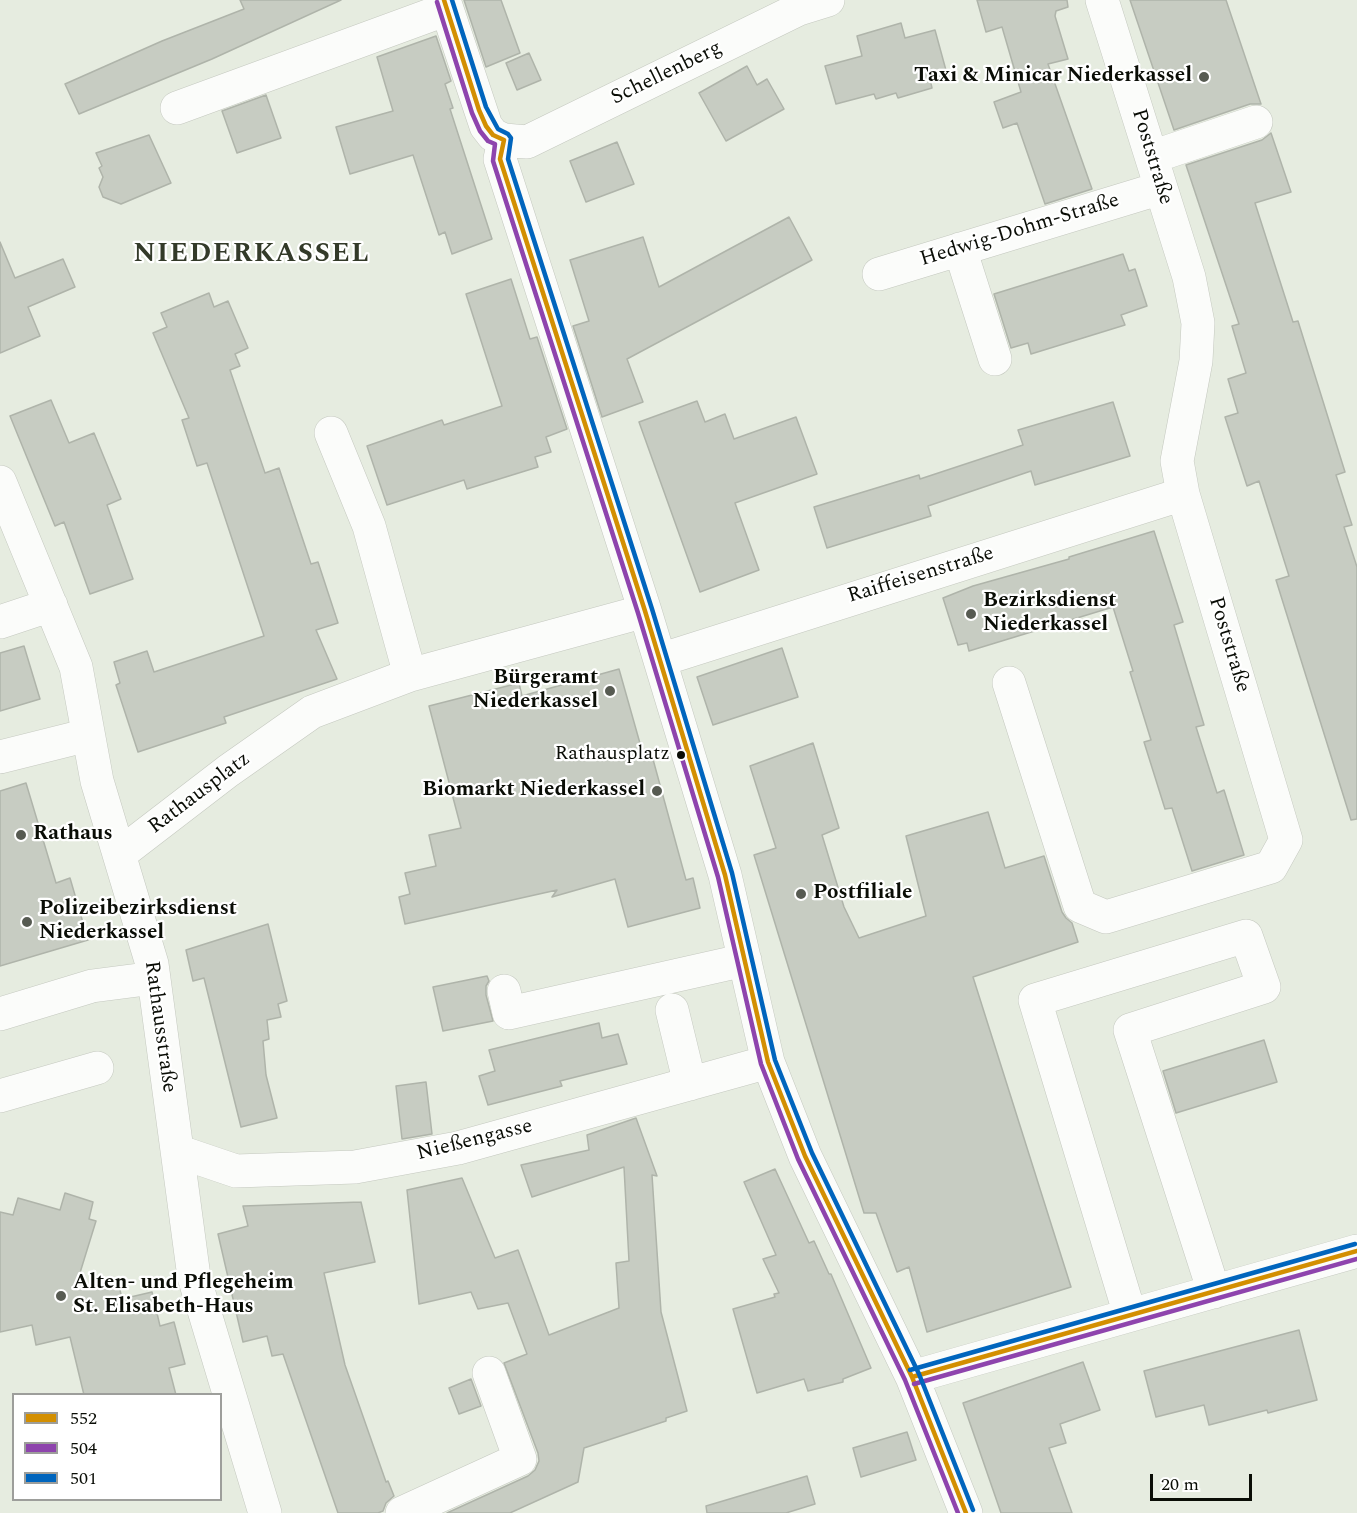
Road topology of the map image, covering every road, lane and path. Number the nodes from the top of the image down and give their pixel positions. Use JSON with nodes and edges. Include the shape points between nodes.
{"nodes":[{"id":1,"x":828,"y":0,"type":"edge"},
{"id":2,"x":1102,"y":0,"type":"edge"},
{"id":3,"x":446,"y":5,"type":"edge"},
{"id":4,"x":177,"y":108,"type":"dead end"},
{"id":5,"x":1256,"y":122,"type":"dead end"},
{"id":6,"x":504,"y":140,"type":"junction"},
{"id":7,"x":1156,"y":172,"type":"junction"},
{"id":8,"x":960,"y":249,"type":"junction"},
{"id":9,"x":879,"y":274,"type":"dead end"},
{"id":10,"x":994,"y":359,"type":"dead end"},
{"id":11,"x":331,"y":433,"type":"dead end"},
{"id":12,"x":0,"y":482,"type":"edge"},
{"id":13,"x":1183,"y":494,"type":"junction"},
{"id":14,"x":51,"y":605,"type":"junction"},
{"id":15,"x":645,"y":611,"type":"junction"},
{"id":16,"x":0,"y":622,"type":"edge"},
{"id":17,"x":660,"y":660,"type":"junction"},
{"id":18,"x":410,"y":675,"type":"junction"},
{"id":19,"x":1009,"y":682,"type":"dead end"},
{"id":20,"x":88,"y":735,"type":"junction"},
{"id":21,"x":0,"y":757,"type":"edge"},
{"id":22,"x":120,"y":854,"type":"junction"},
{"id":23,"x":745,"y":960,"type":"junction"},
{"id":24,"x":154,"y":978,"type":"junction"},
{"id":25,"x":504,"y":991,"type":"dead end"},
{"id":26,"x":672,"y":1011,"type":"dead end"},
{"id":27,"x":0,"y":1014,"type":"edge"},
{"id":28,"x":768,"y":1062,"type":"junction"},
{"id":29,"x":97,"y":1068,"type":"dead end"},
{"id":30,"x":690,"y":1084,"type":"junction"},
{"id":31,"x":0,"y":1096,"type":"edge"},
{"id":32,"x":177,"y":1151,"type":"junction"},
{"id":33,"x":1357,"y":1251,"type":"edge"},
{"id":34,"x":1214,"y":1292,"type":"junction"},
{"id":35,"x":1130,"y":1315,"type":"junction"},
{"id":36,"x":489,"y":1373,"type":"dead end"},
{"id":37,"x":912,"y":1377,"type":"junction"},
{"id":38,"x":265,"y":1513,"type":"edge"},
{"id":39,"x":402,"y":1513,"type":"edge"},
{"id":40,"x":966,"y":1513,"type":"edge"}],
"edges":[{"from":1,"to":6,"type":"street","name":"Schellenberg","via":[[799,9],[548,133],[527,142]]},
{"from":2,"to":7,"type":"street","name":"Poststraße"},
{"from":3,"to":4,"type":"street"},
{"from":3,"to":6,"type":"street","via":[[486,126]]},
{"from":5,"to":7,"type":"street","name":"Hedwig-Dohm-Straße"},
{"from":6,"to":15,"type":"street","via":[[500,159]]},
{"from":7,"to":8,"type":"street","name":"Hedwig-Dohm-Straße"},
{"from":7,"to":13,"type":"street","name":"Poststraße","via":[[1189,277],[1198,323],[1196,361],[1177,461]]},
{"from":8,"to":9,"type":"street","name":"Hedwig-Dohm-Straße"},
{"from":8,"to":10,"type":"street"},
{"from":11,"to":18,"type":"street","via":[[369,526]]},
{"from":12,"to":14,"type":"street","name":"Rathausstraße"},
{"from":13,"to":17,"type":"street","name":"Raiffeisenstraße"},
{"from":13,"to":19,"type":"street","name":"Poststraße","via":[[1286,840],[1271,867],[1106,917],[1080,906]]},
{"from":14,"to":16,"type":"street"},
{"from":14,"to":20,"type":"street","name":"Rathausstraße","via":[[76,667]]},
{"from":15,"to":17,"type":"street"},
{"from":15,"to":18,"type":"street","name":"Rathausplatz"},
{"from":17,"to":23,"type":"street","via":[[725,875]]},
{"from":18,"to":22,"type":"street","name":"Rathausplatz","via":[[312,712]]},
{"from":20,"to":21,"type":"street"},
{"from":20,"to":22,"type":"street","name":"Rathausstraße","via":[[97,781]]},
{"from":22,"to":24,"type":"street","name":"Rathausstraße"},
{"from":23,"to":25,"type":"street","via":[[509,1013]]},
{"from":23,"to":28,"type":"street"},
{"from":24,"to":27,"type":"street","via":[[92,986]]},
{"from":24,"to":32,"type":"street","name":"Rathausstraße"},
{"from":26,"to":30,"type":"street"},
{"from":28,"to":30,"type":"street","name":"Nießengasse"},
{"from":28,"to":37,"type":"street","via":[[805,1156]]},
{"from":29,"to":31,"type":"street"},
{"from":30,"to":32,"type":"street","name":"Nießengasse","via":[[458,1148],[355,1167],[236,1171]]},
{"from":32,"to":38,"type":"street","name":"Rathausstraße","via":[[194,1277]]},
{"from":33,"to":34,"type":"street"},
{"from":34,"to":35,"type":"street"},
{"from":34,"to":35,"type":"street","via":[[1130,1030],[1264,987],[1245,936],[1035,1000]]},
{"from":35,"to":37,"type":"street"},
{"from":36,"to":39,"type":"street","via":[[520,1459]]},
{"from":37,"to":40,"type":"street"}]}
